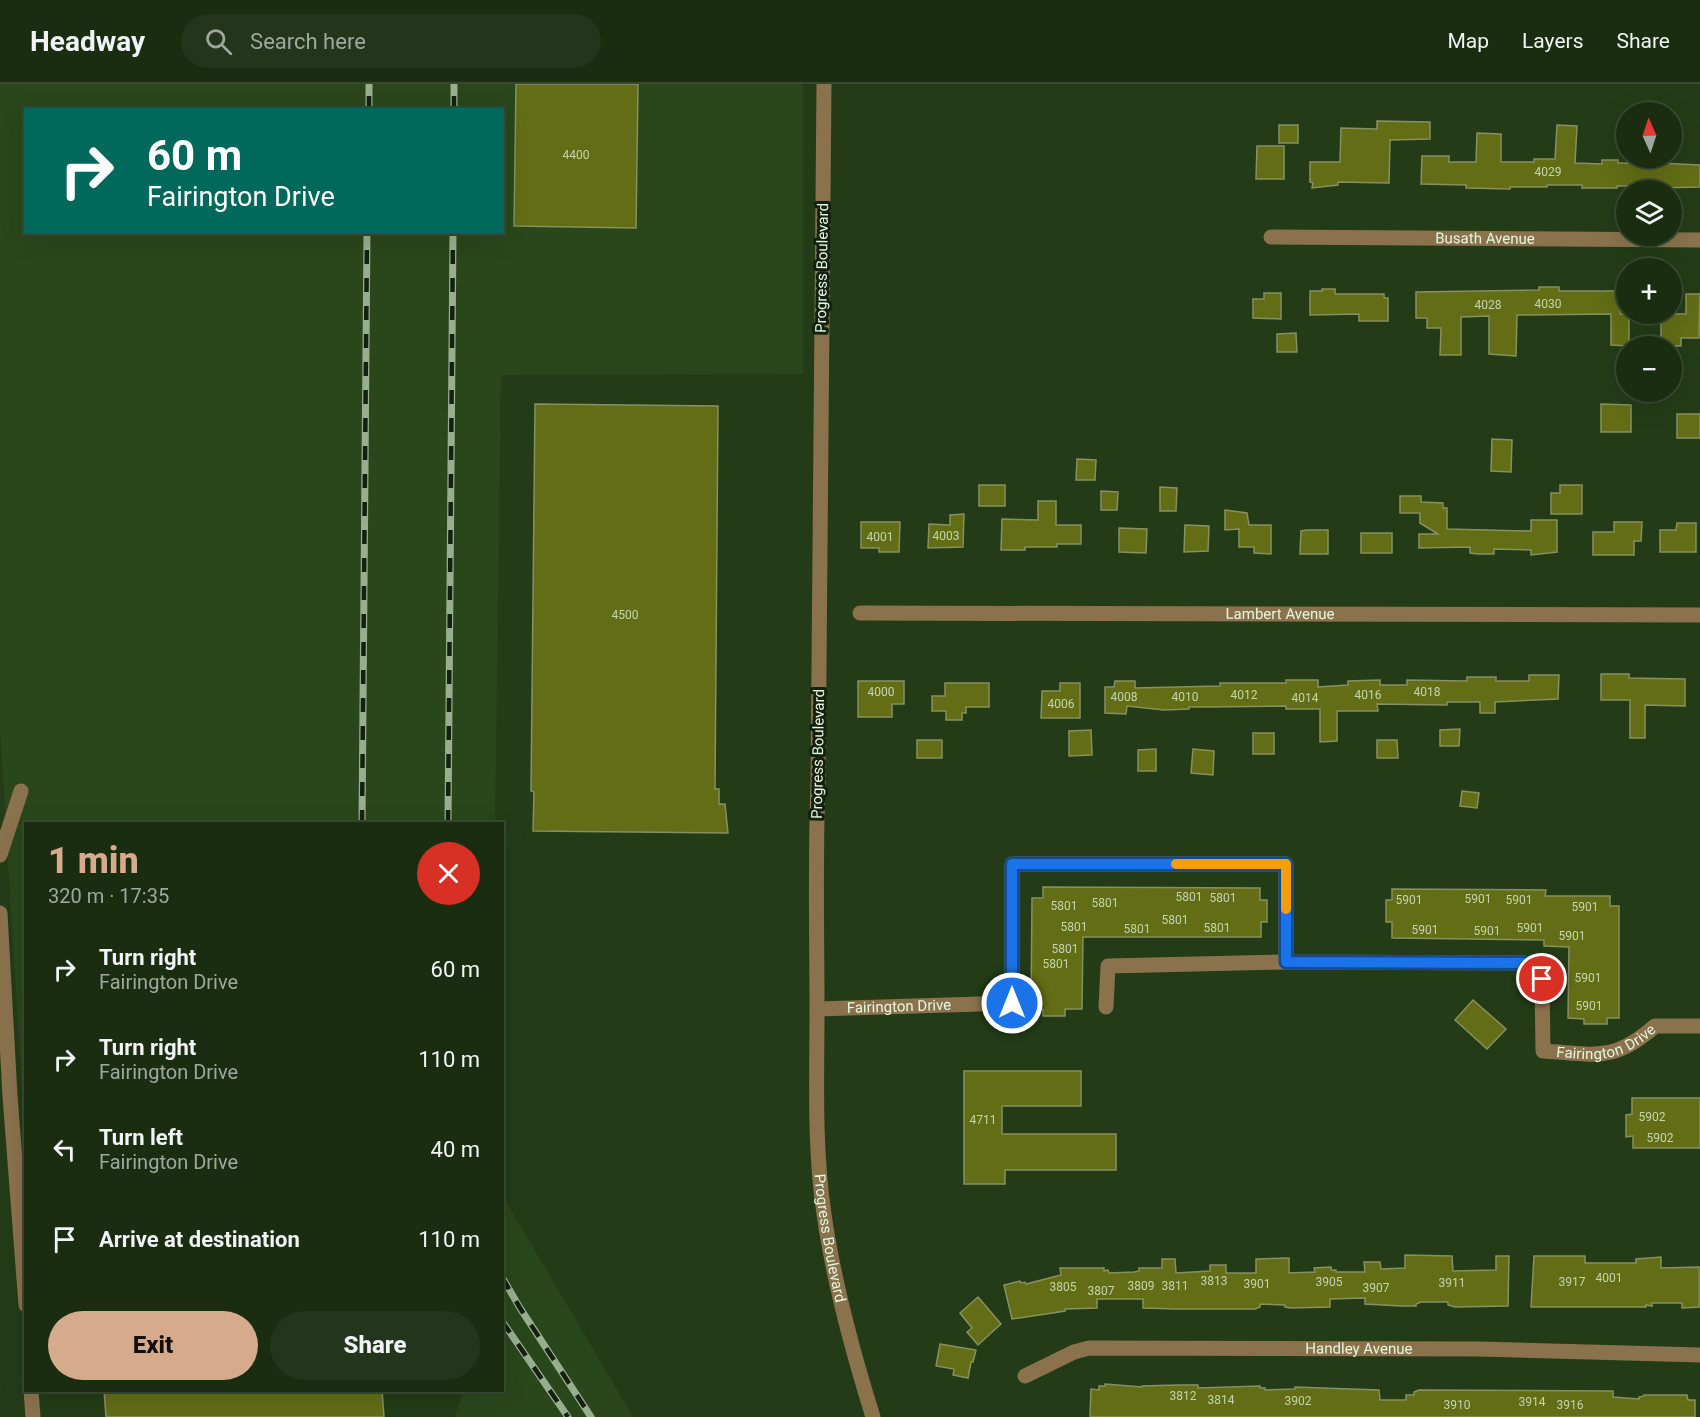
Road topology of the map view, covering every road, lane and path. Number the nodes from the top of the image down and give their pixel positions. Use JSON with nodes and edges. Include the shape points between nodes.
{"nodes":[{"id":1,"x":824,"y":84,"type":"edge"},
{"id":2,"x":1271,"y":237,"type":"dead end"},
{"id":3,"x":1700,"y":240,"type":"edge"},
{"id":4,"x":860,"y":613,"type":"dead end"},
{"id":5,"x":1700,"y":615,"type":"edge"},
{"id":6,"x":21,"y":791,"type":"dead end"},
{"id":7,"x":0,"y":855,"type":"edge"},
{"id":8,"x":0,"y":913,"type":"edge"},
{"id":9,"x":1286,"y":962,"type":"junction"},
{"id":10,"x":1106,"y":1007,"type":"dead end"},
{"id":11,"x":817,"y":1009,"type":"junction"},
{"id":12,"x":1700,"y":1026,"type":"edge"},
{"id":13,"x":24,"y":1279,"type":"edge"},
{"id":14,"x":1700,"y":1355,"type":"edge"},
{"id":15,"x":1025,"y":1376,"type":"dead end"},
{"id":16,"x":31,"y":1392,"type":"edge"},
{"id":17,"x":33,"y":1417,"type":"edge"},
{"id":18,"x":873,"y":1417,"type":"edge"}],
"edges":[{"from":1,"to":11,"type":"street","name":"Progress Boulevard"},
{"from":2,"to":3,"type":"street","name":"Busath Avenue"},
{"from":4,"to":5,"type":"street","name":"Lambert Avenue"},
{"from":6,"to":7,"type":"street"},
{"from":8,"to":13,"type":"street"},
{"from":9,"to":10,"type":"street","via":[[1108,966]]},
{"from":9,"to":11,"type":"street","name":"Fairington Drive","via":[[1286,864],[1012,864],[1012,1003]]},
{"from":9,"to":12,"type":"street","name":"Fairington Drive","via":[[1532,965],[1542,979],[1543,1051],[1601,1055],[1634,1044],[1655,1026]]},
{"from":11,"to":18,"type":"street","name":"Progress Boulevard","via":[[818,1146],[824,1213],[852,1352]]},
{"from":14,"to":15,"type":"street","name":"Handley Avenue","via":[[1478,1349],[1089,1348]]},
{"from":16,"to":17,"type":"street"}]}
